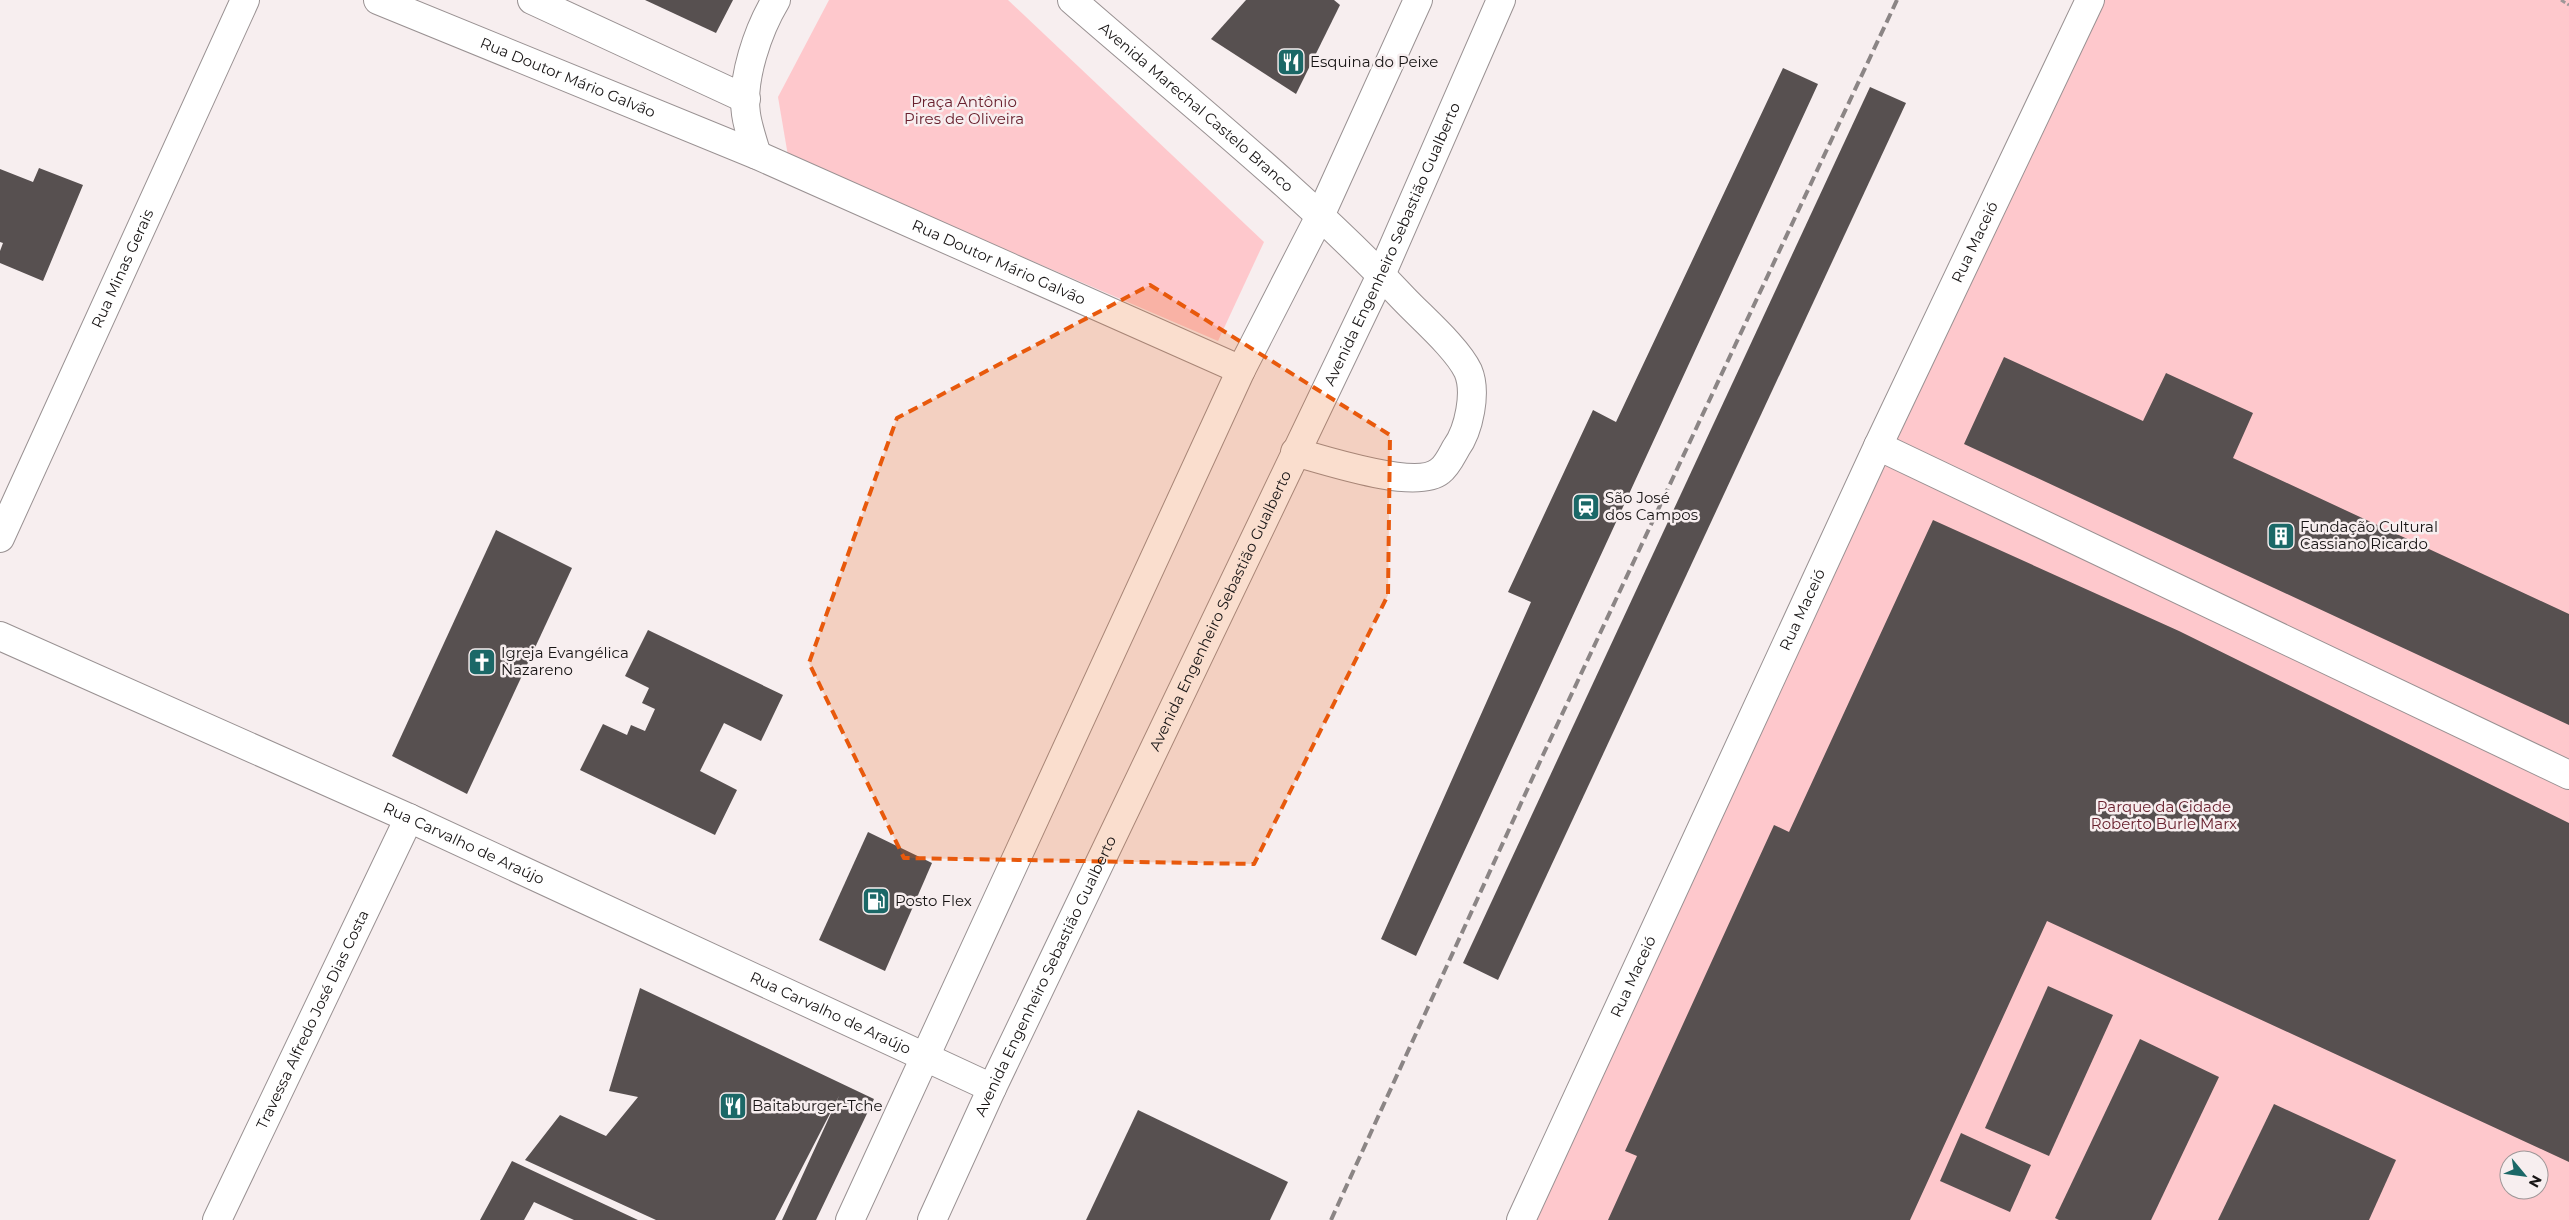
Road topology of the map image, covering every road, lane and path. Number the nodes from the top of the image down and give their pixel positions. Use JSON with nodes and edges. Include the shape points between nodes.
{"nodes":[{"id":1,"x":245,"y":0,"type":"edge"},
{"id":2,"x":378,"y":0,"type":"edge"},
{"id":3,"x":532,"y":0,"type":"edge"},
{"id":4,"x":776,"y":0,"type":"edge"},
{"id":5,"x":1072,"y":0,"type":"edge"},
{"id":6,"x":1418,"y":0,"type":"edge"},
{"id":7,"x":1501,"y":0,"type":"edge"},
{"id":8,"x":2090,"y":0,"type":"edge"},
{"id":9,"x":2561,"y":0,"type":"edge"},
{"id":10,"x":2569,"y":5,"type":"edge"},
{"id":11,"x":746,"y":99,"type":"junction"},
{"id":12,"x":757,"y":155,"type":"junction"},
{"id":13,"x":1320,"y":216,"type":"junction"},
{"id":14,"x":1381,"y":274,"type":"junction"},
{"id":15,"x":1241,"y":370,"type":"junction"},
{"id":16,"x":1878,"y":446,"type":"junction"},
{"id":17,"x":1296,"y":452,"type":"junction"},
{"id":18,"x":0,"y":538,"type":"edge"},
{"id":19,"x":0,"y":636,"type":"edge"},
{"id":20,"x":2569,"y":775,"type":"edge"},
{"id":21,"x":409,"y":818,"type":"junction"},
{"id":22,"x":924,"y":1058,"type":"junction"},
{"id":23,"x":992,"y":1088,"type":"junction"},
{"id":24,"x":217,"y":1220,"type":"edge"},
{"id":25,"x":850,"y":1220,"type":"edge"},
{"id":26,"x":932,"y":1220,"type":"edge"},
{"id":27,"x":1521,"y":1220,"type":"edge"}],
"edges":[{"from":1,"to":18,"type":"street","name":"Rua Minas Gerais"},
{"from":2,"to":12,"type":"street","name":"Rua Doutor Mário Galvão"},
{"from":3,"to":11,"type":"street"},
{"from":4,"to":11,"type":"street","via":[[757,42]]},
{"from":5,"to":13,"type":"street","name":"Avenida Marechal Castelo Branco"},
{"from":6,"to":13,"type":"street"},
{"from":7,"to":14,"type":"street","name":"Avenida Engenheiro Sebastião Gualberto"},
{"from":8,"to":16,"type":"street","name":"Rua Maceió"},
{"from":9,"to":10,"type":"path"},
{"from":11,"to":12,"type":"street","via":[[746,115]]},
{"from":12,"to":15,"type":"street","name":"Rua Doutor Mário Galvão"},
{"from":13,"to":14,"type":"street","name":"Avenida Marechal Castelo Branco"},
{"from":13,"to":15,"type":"street"},
{"from":14,"to":17,"type":"street","name":"Avenida Engenheiro Sebastião Gualberto"},
{"from":14,"to":17,"type":"street","name":"Avenida Marechal Castelo Branco","via":[[1448,345],[1468,372],[1472,410],[1460,443],[1440,472],[1419,478],[1392,477]]},
{"from":15,"to":22,"type":"street"},
{"from":16,"to":20,"type":"street"},
{"from":16,"to":27,"type":"street","name":"Rua Maceió"},
{"from":17,"to":23,"type":"street","name":"Avenida Engenheiro Sebastião Gualberto"},
{"from":19,"to":21,"type":"street","name":"Rua Carvalho de Araújo"},
{"from":21,"to":22,"type":"street","name":"Rua Carvalho de Araújo"},
{"from":21,"to":24,"type":"street","name":"Travessa Alfredo José Dias Costa"},
{"from":22,"to":23,"type":"street","name":"Rua Carvalho de Araújo"},
{"from":22,"to":25,"type":"street"},
{"from":23,"to":26,"type":"street","name":"Avenida Engenheiro Sebastião Gualberto"}]}
